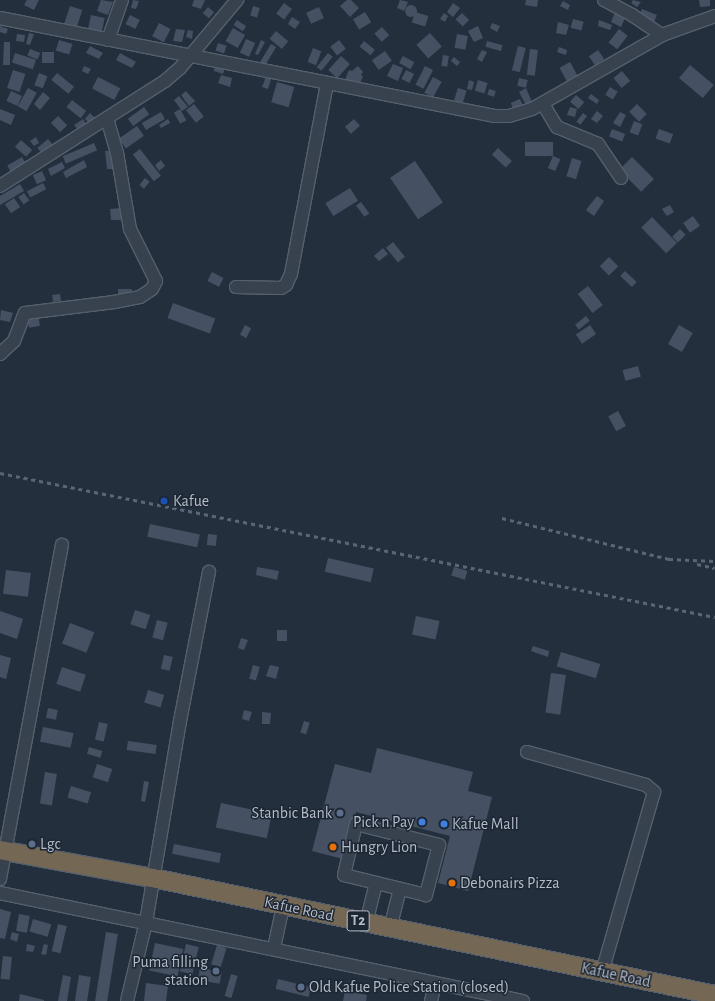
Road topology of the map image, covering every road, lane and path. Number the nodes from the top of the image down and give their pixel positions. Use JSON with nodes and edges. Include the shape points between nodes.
{"nodes":[{"id":1,"x":122,"y":0,"type":"edge"},
{"id":2,"x":237,"y":0,"type":"edge"},
{"id":3,"x":604,"y":0,"type":"edge"},
{"id":4,"x":715,"y":16,"type":"edge"},
{"id":5,"x":0,"y":18,"type":"edge"},
{"id":6,"x":662,"y":35,"type":"junction"},
{"id":7,"x":108,"y":40,"type":"junction"},
{"id":8,"x":189,"y":54,"type":"junction"},
{"id":9,"x":327,"y":84,"type":"junction"},
{"id":10,"x":543,"y":104,"type":"junction"},
{"id":11,"x":107,"y":119,"type":"junction"},
{"id":12,"x":621,"y":178,"type":"dead end"},
{"id":13,"x":0,"y":186,"type":"edge"},
{"id":14,"x":236,"y":287,"type":"dead end"},
{"id":15,"x":0,"y":354,"type":"edge"},
{"id":16,"x":62,"y":545,"type":"dead end"},
{"id":17,"x":209,"y":572,"type":"dead end"},
{"id":18,"x":527,"y":752,"type":"dead end"},
{"id":19,"x":3,"y":850,"type":"edge"},
{"id":20,"x":153,"y":878,"type":"junction"},
{"id":21,"x":0,"y":879,"type":"edge"},
{"id":22,"x":376,"y":883,"type":"junction"},
{"id":23,"x":400,"y":889,"type":"junction"},
{"id":24,"x":0,"y":893,"type":"edge"},
{"id":25,"x":283,"y":906,"type":"junction"},
{"id":26,"x":146,"y":922,"type":"junction"},
{"id":27,"x":366,"y":923,"type":"junction"},
{"id":28,"x":390,"y":928,"type":"junction"},
{"id":29,"x":274,"y":948,"type":"junction"},
{"id":30,"x":602,"y":972,"type":"junction"},
{"id":31,"x":435,"y":984,"type":"junction"},
{"id":32,"x":715,"y":995,"type":"edge"},
{"id":33,"x":127,"y":1001,"type":"edge"},
{"id":34,"x":431,"y":1001,"type":"edge"},
{"id":35,"x":523,"y":1001,"type":"edge"}],
"edges":[{"from":1,"to":7,"type":"street"},
{"from":2,"to":8,"type":"street"},
{"from":3,"to":6,"type":"street","via":[[632,14]]},
{"from":4,"to":6,"type":"street"},
{"from":5,"to":7,"type":"street"},
{"from":6,"to":10,"type":"street"},
{"from":7,"to":8,"type":"street"},
{"from":8,"to":9,"type":"street"},
{"from":8,"to":11,"type":"street","via":[[165,81]]},
{"from":9,"to":10,"type":"street","via":[[495,116],[522,113]]},
{"from":9,"to":14,"type":"street","via":[[291,274],[286,285],[281,288]]},
{"from":10,"to":12,"type":"street","via":[[557,127],[598,144]]},
{"from":11,"to":13,"type":"street"},
{"from":11,"to":15,"type":"street","via":[[117,153],[130,229],[156,281],[152,289],[140,297],[25,312],[14,341]]},
{"from":16,"to":19,"type":"street"},
{"from":17,"to":20,"type":"street"},
{"from":18,"to":30,"type":"street","via":[[646,785],[654,792]]},
{"from":19,"to":20,"type":"highway","name":"Kafue Road","number":"T2"},
{"from":19,"to":21,"type":"street"},
{"from":20,"to":25,"type":"highway","name":"Kafue Road","number":"T2"},
{"from":20,"to":26,"type":"street"},
{"from":22,"to":23,"type":"street"},
{"from":22,"to":23,"type":"street","via":[[344,875],[356,824],[439,845],[426,895]]},
{"from":22,"to":27,"type":"street"},
{"from":23,"to":28,"type":"street"},
{"from":24,"to":26,"type":"street"},
{"from":25,"to":27,"type":"highway","name":"Kafue Road","number":"T2"},
{"from":25,"to":29,"type":"street"},
{"from":26,"to":29,"type":"street"},
{"from":26,"to":33,"type":"street"},
{"from":27,"to":28,"type":"highway","name":"Kafue Road","number":"T2"},
{"from":28,"to":30,"type":"highway","name":"Kafue Road","number":"T2"},
{"from":29,"to":31,"type":"street"},
{"from":30,"to":32,"type":"highway","name":"Kafue Road","number":"T2"},
{"from":31,"to":34,"type":"street"},
{"from":31,"to":35,"type":"street"}]}
